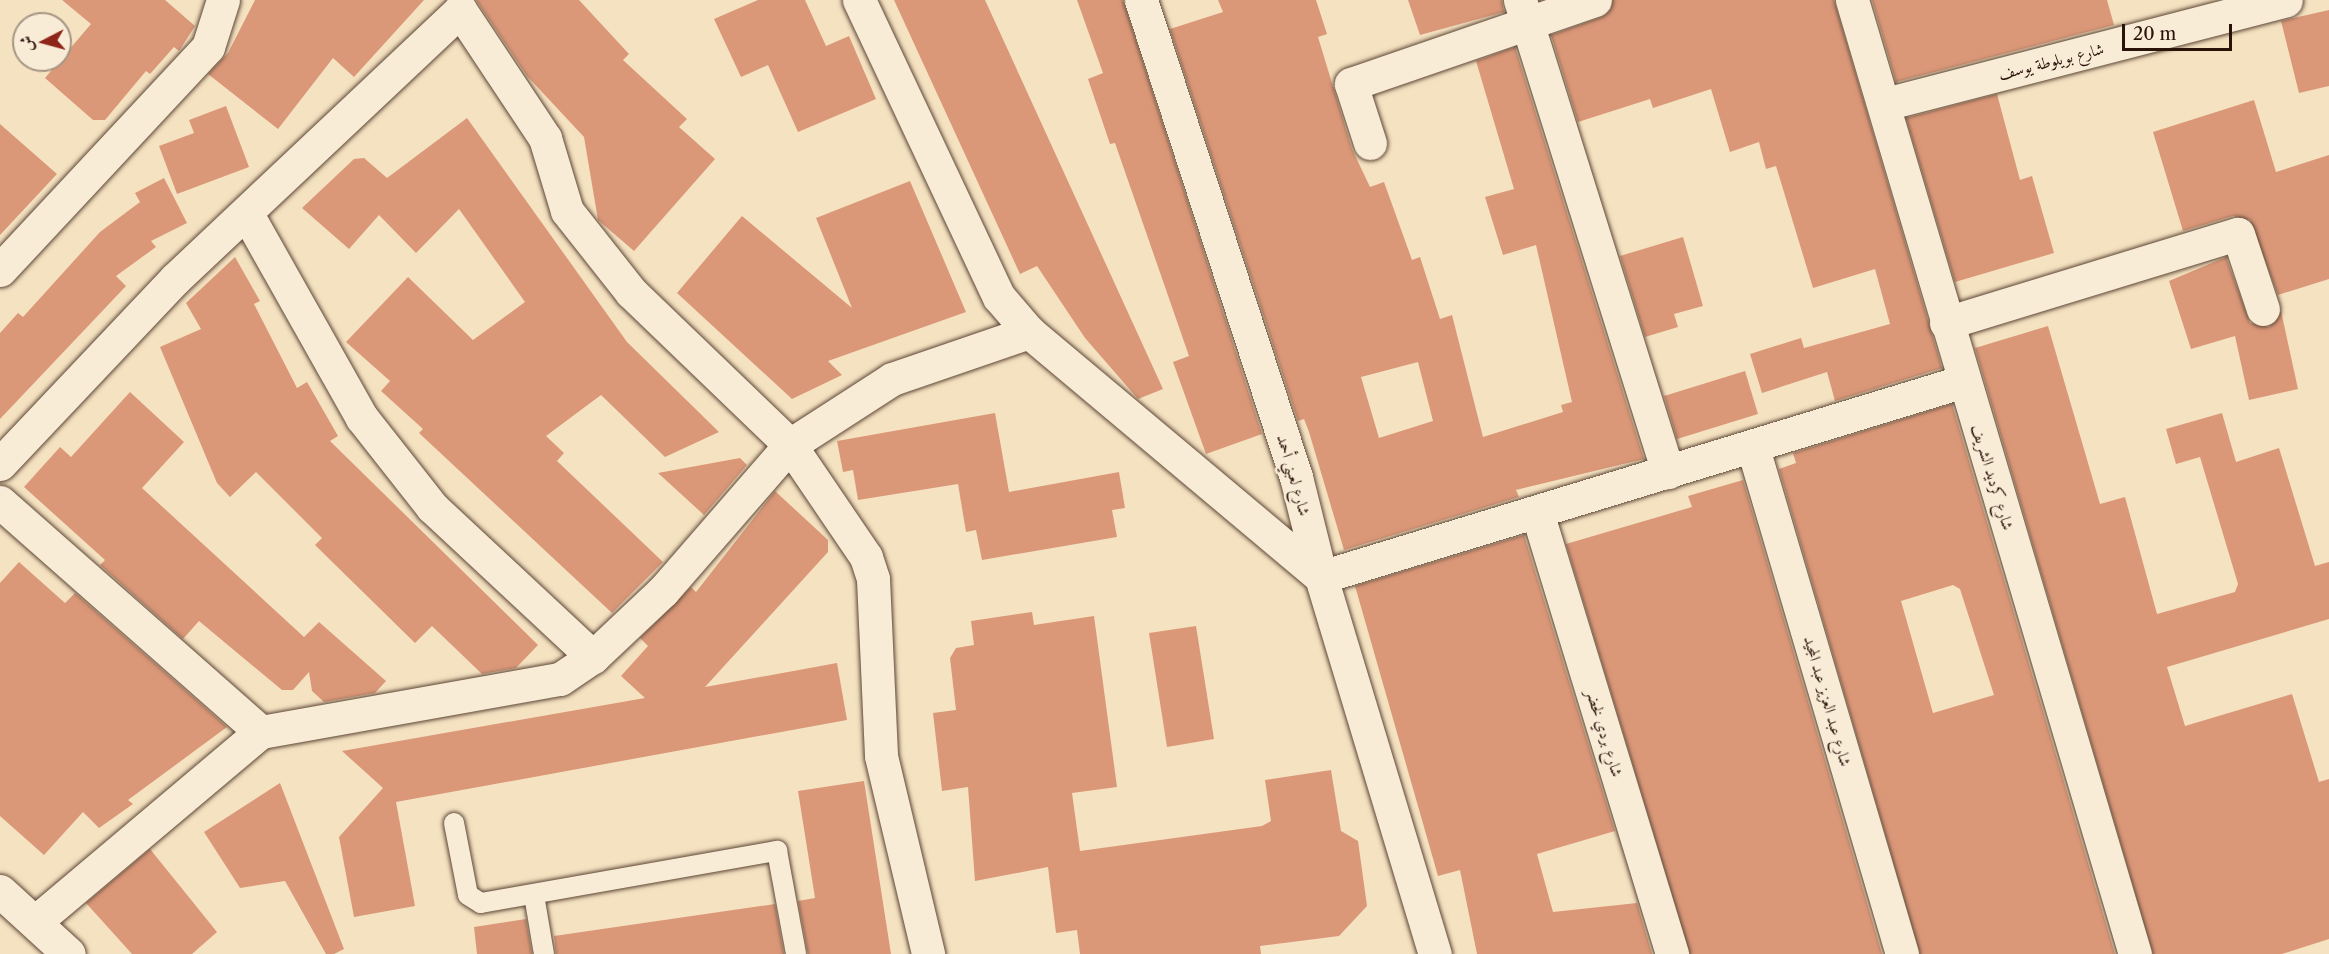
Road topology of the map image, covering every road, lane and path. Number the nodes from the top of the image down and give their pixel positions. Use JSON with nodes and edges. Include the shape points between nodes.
{"nodes":[{"id":1,"x":223,"y":0,"type":"edge"},
{"id":2,"x":859,"y":0,"type":"edge"},
{"id":3,"x":1141,"y":0,"type":"edge"},
{"id":4,"x":1595,"y":0,"type":"edge"},
{"id":5,"x":1852,"y":0,"type":"edge"},
{"id":6,"x":2286,"y":0,"type":"edge"},
{"id":7,"x":1524,"y":11,"type":"edge"},
{"id":8,"x":1885,"y":104,"type":"junction"},
{"id":9,"x":1370,"y":143,"type":"dead end"},
{"id":10,"x":247,"y":214,"type":"junction"},
{"id":11,"x":0,"y":270,"type":"edge"},
{"id":12,"x":2263,"y":309,"type":"dead end"},
{"id":13,"x":1946,"y":323,"type":"junction"},
{"id":14,"x":1029,"y":332,"type":"junction"},
{"id":15,"x":1964,"y":381,"type":"junction"},
{"id":16,"x":790,"y":445,"type":"junction"},
{"id":17,"x":1753,"y":448,"type":"junction"},
{"id":18,"x":0,"y":464,"type":"edge"},
{"id":19,"x":1668,"y":472,"type":"junction"},
{"id":20,"x":0,"y":502,"type":"edge"},
{"id":21,"x":1537,"y":512,"type":"junction"},
{"id":22,"x":1321,"y":577,"type":"junction"},
{"id":23,"x":593,"y":657,"type":"junction"},
{"id":24,"x":261,"y":732,"type":"junction"},
{"id":25,"x":454,"y":823,"type":"dead end"},
{"id":26,"x":0,"y":891,"type":"edge"},
{"id":27,"x":534,"y":895,"type":"junction"},
{"id":28,"x":35,"y":922,"type":"junction"},
{"id":29,"x":69,"y":954,"type":"edge"},
{"id":30,"x":544,"y":954,"type":"edge"},
{"id":31,"x":796,"y":954,"type":"edge"},
{"id":32,"x":928,"y":954,"type":"edge"},
{"id":33,"x":1435,"y":954,"type":"edge"},
{"id":34,"x":1672,"y":954,"type":"edge"},
{"id":35,"x":1902,"y":954,"type":"edge"},
{"id":36,"x":2135,"y":954,"type":"edge"}],
"edges":[{"from":1,"to":11,"type":"street","via":[[208,47]]},
{"from":2,"to":14,"type":"street","via":[[999,297]]},
{"from":3,"to":22,"type":"street","name":"شارع لعبني أحمد","via":[[1296,477]]},
{"from":4,"to":7,"type":"street"},
{"from":5,"to":8,"type":"street","name":"شارع كرديد الشريف"},
{"from":6,"to":8,"type":"street","name":"شارع بويلوطة يوسف"},
{"from":7,"to":9,"type":"street","via":[[1351,84]]},
{"from":7,"to":19,"type":"street"},
{"from":8,"to":13,"type":"street","name":"شارع كرديد الشريف"},
{"from":10,"to":16,"type":"street","via":[[459,10],[545,138],[567,211],[630,292]]},
{"from":10,"to":18,"type":"street","via":[[175,279]]},
{"from":10,"to":23,"type":"street","via":[[362,418],[432,507]]},
{"from":12,"to":13,"type":"street","via":[[2238,234]]},
{"from":13,"to":15,"type":"street","name":"شارع كرديد الشريف"},
{"from":14,"to":16,"type":"street","via":[[892,379]]},
{"from":14,"to":22,"type":"street"},
{"from":15,"to":17,"type":"street"},
{"from":15,"to":36,"type":"street","name":"شارع كرديد الشريف"},
{"from":16,"to":23,"type":"street","via":[[663,591]]},
{"from":16,"to":32,"type":"street","via":[[861,550],[873,579],[881,756]]},
{"from":17,"to":19,"type":"street"},
{"from":17,"to":35,"type":"street","name":"شارع عبد العزيز عبد المجيد"},
{"from":19,"to":21,"type":"street"},
{"from":20,"to":24,"type":"street"},
{"from":21,"to":22,"type":"street"},
{"from":21,"to":34,"type":"street","name":"شارع بردي لخضر"},
{"from":22,"to":33,"type":"street","name":"شارع لعبني أحمد"},
{"from":23,"to":24,"type":"street","via":[[560,679]]},
{"from":24,"to":28,"type":"street"},
{"from":25,"to":27,"type":"lane","via":[[468,895],[482,903]]},
{"from":26,"to":28,"type":"street"},
{"from":27,"to":30,"type":"lane"},
{"from":27,"to":31,"type":"lane","via":[[777,851]]},
{"from":28,"to":29,"type":"street"}]}
